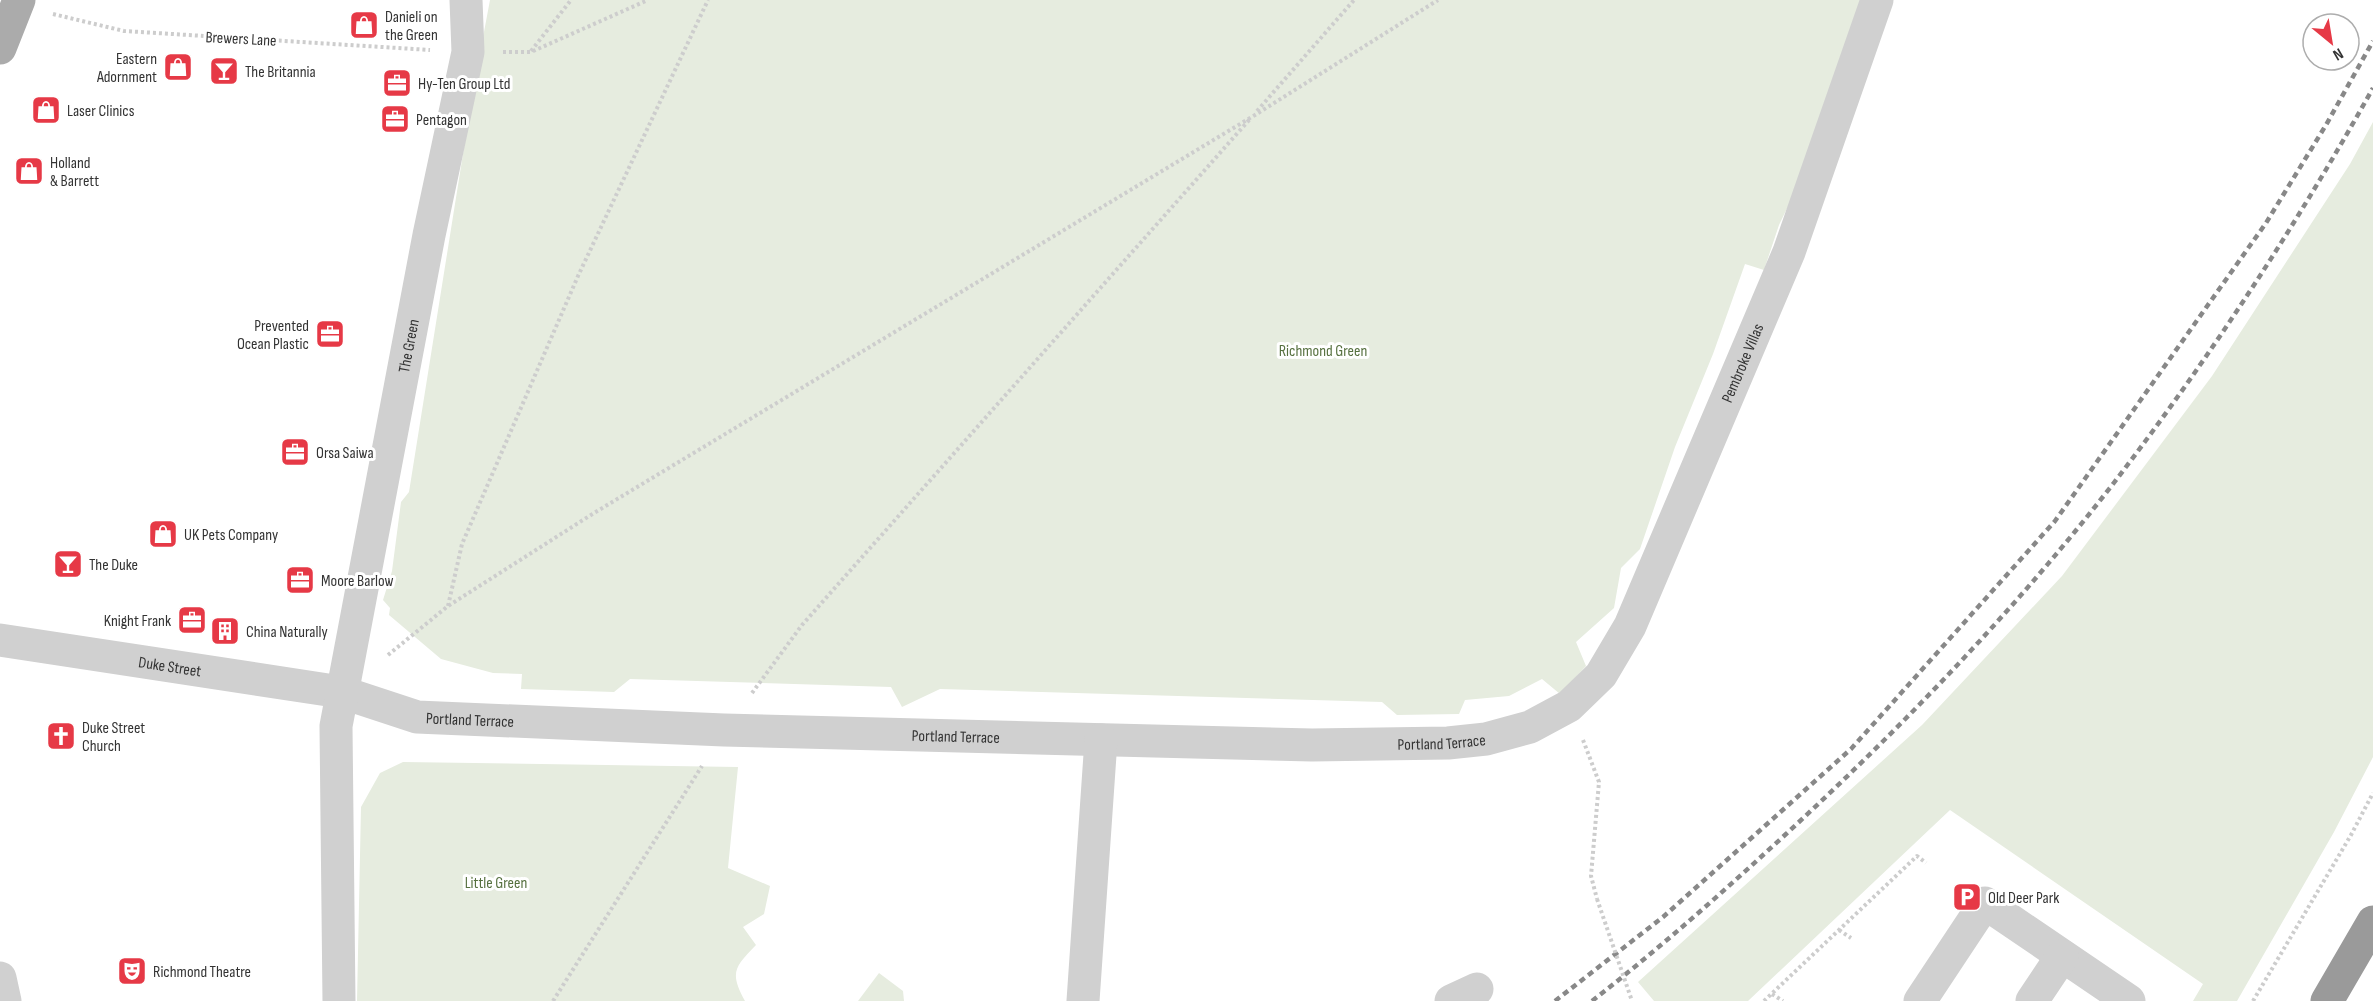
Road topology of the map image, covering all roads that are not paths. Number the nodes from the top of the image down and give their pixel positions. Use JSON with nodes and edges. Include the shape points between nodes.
{"nodes":[{"id":1,"x":466,"y":0,"type":"edge"},
{"id":2,"x":1877,"y":0,"type":"edge"},
{"id":3,"x":19,"y":2,"type":"edge"},
{"id":4,"x":0,"y":48,"type":"edge"},
{"id":5,"x":0,"y":640,"type":"edge"},
{"id":6,"x":342,"y":692,"type":"junction"},
{"id":7,"x":1569,"y":706,"type":"joint"},
{"id":8,"x":1101,"y":740,"type":"junction"},
{"id":9,"x":2373,"y":922,"type":"edge"},
{"id":10,"x":2062,"y":956,"type":"junction"},
{"id":11,"x":0,"y":978,"type":"edge"},
{"id":12,"x":5,"y":1001,"type":"edge"},
{"id":13,"x":339,"y":1001,"type":"edge"},
{"id":14,"x":1083,"y":1001,"type":"edge"},
{"id":15,"x":1920,"y":1001,"type":"edge"},
{"id":16,"x":2032,"y":1001,"type":"edge"},
{"id":17,"x":2129,"y":1001,"type":"edge"},
{"id":18,"x":2327,"y":1001,"type":"edge"}],
"edges":[{"from":1,"to":6,"type":"street","name":"The Green","via":[[468,52]]},
{"from":2,"to":7,"type":"street","name":"Pembroke Villas","via":[[1789,252],[1634,616],[1601,675]]},
{"from":3,"to":4,"type":"main road"},
{"from":5,"to":6,"type":"street","name":"Duke Street"},
{"from":6,"to":8,"type":"street","name":"Portland Terrace","via":[[417,717]]},
{"from":6,"to":13,"type":"street","via":[[336,726]]},
{"from":7,"to":8,"type":"street","name":"Portland Terrace","via":[[1530,727],[1486,739],[1448,743],[1312,745]]},
{"from":8,"to":14,"type":"street"},
{"from":9,"to":18,"type":"highway"},
{"from":10,"to":15,"type":"street","via":[[1985,903]]},
{"from":10,"to":16,"type":"street"},
{"from":10,"to":17,"type":"street"},
{"from":11,"to":12,"type":"street"}]}
